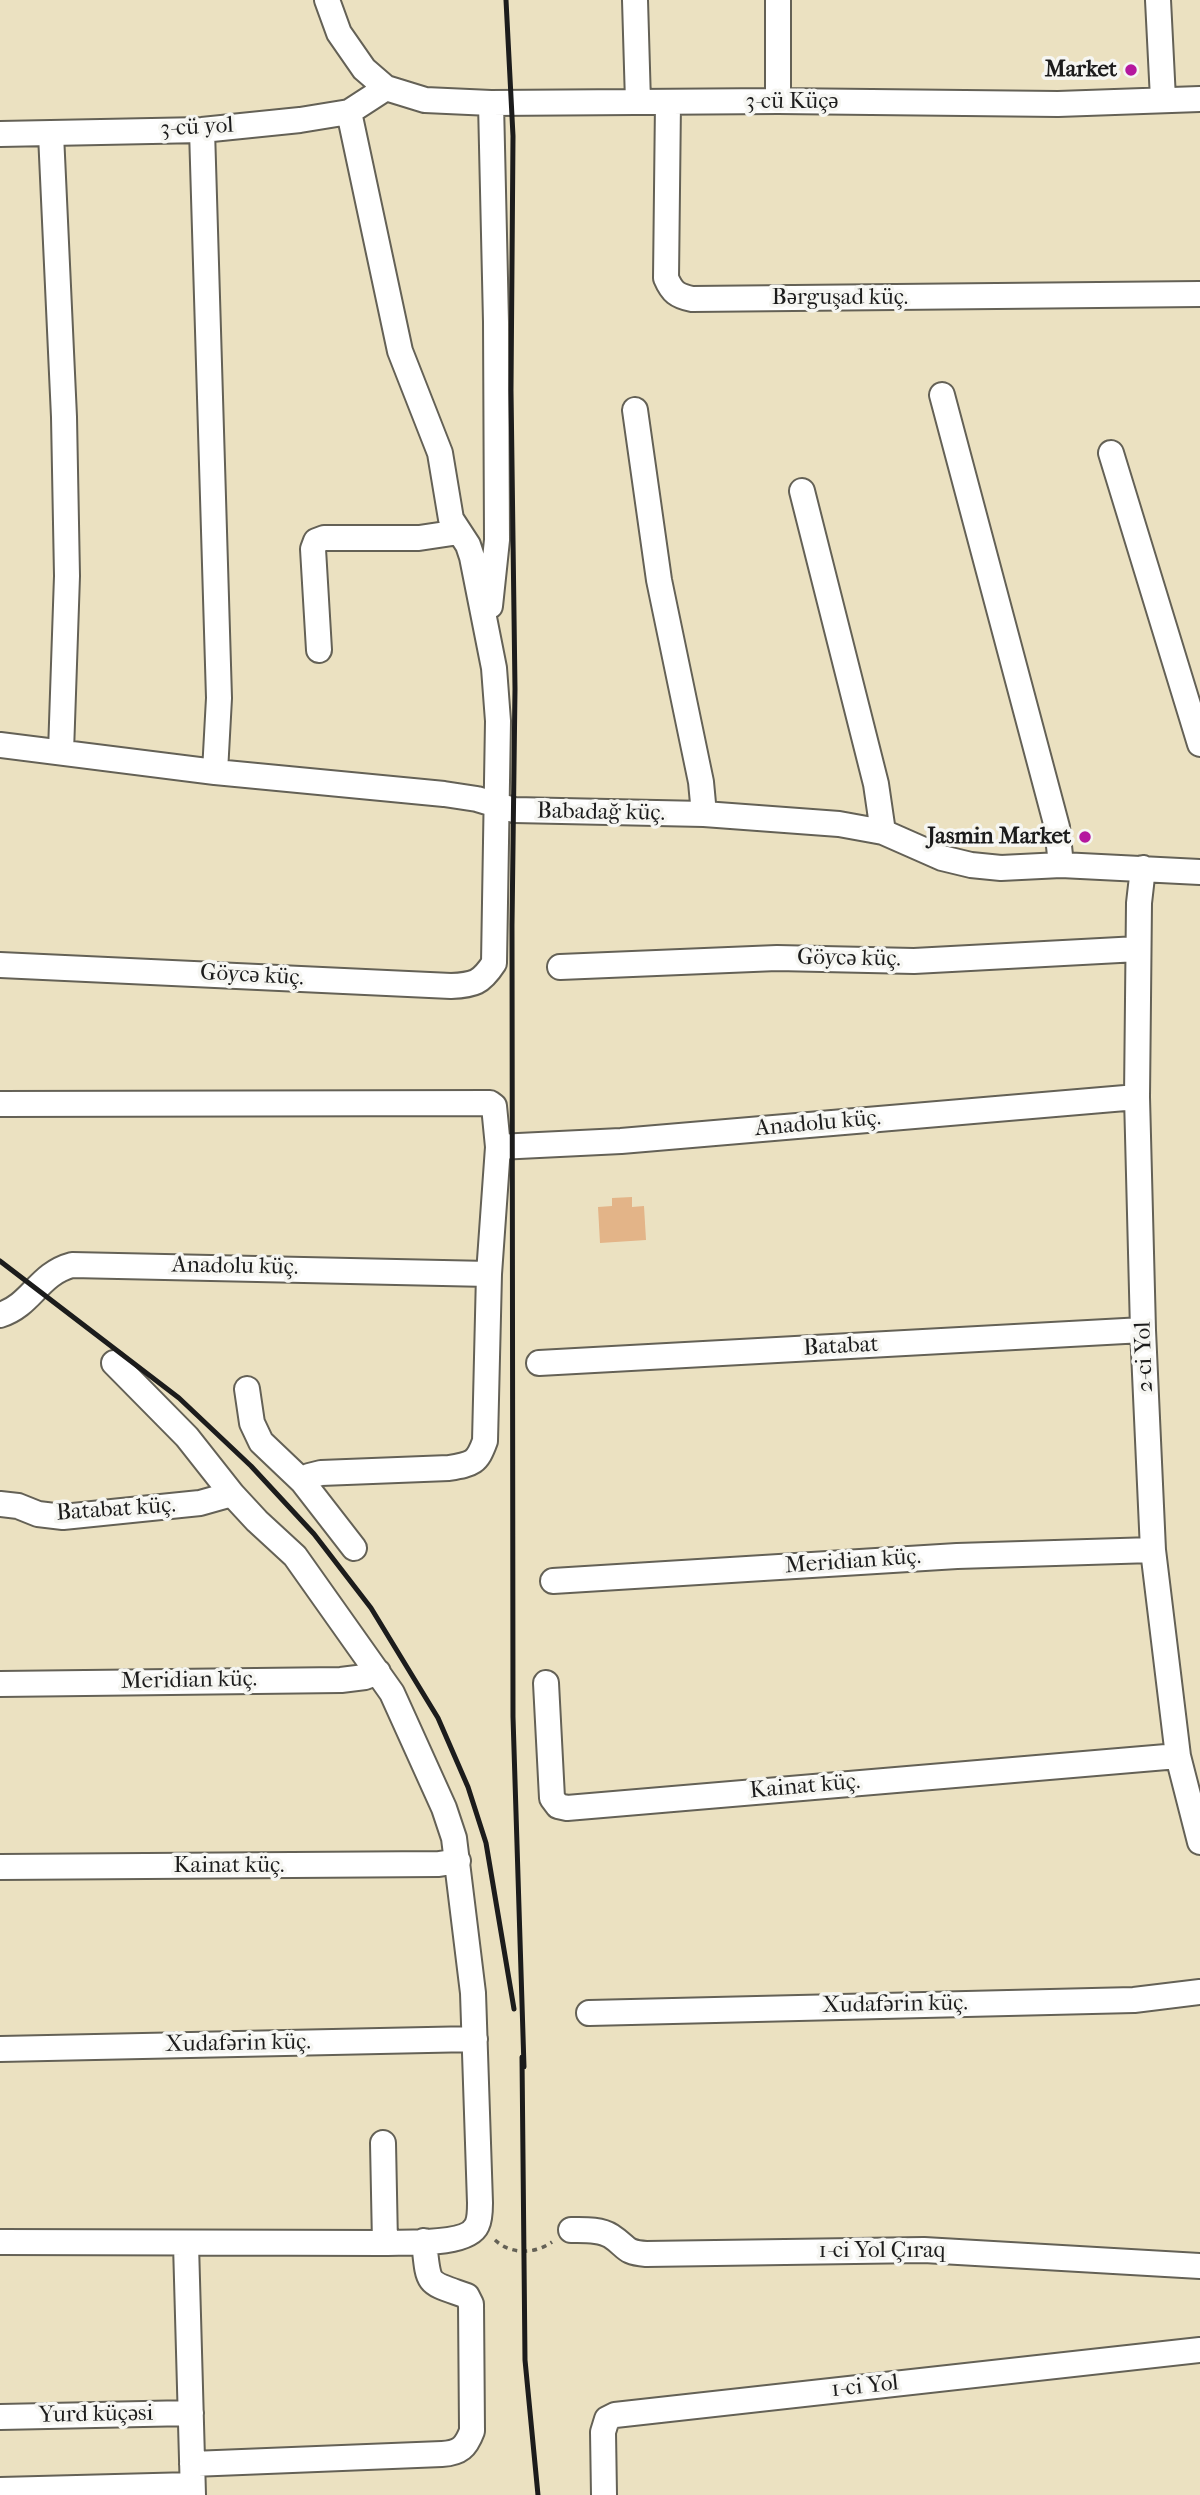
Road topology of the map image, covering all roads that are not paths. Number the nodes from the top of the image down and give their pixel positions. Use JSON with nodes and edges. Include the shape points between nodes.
{"nodes":[{"id":1,"x":327,"y":0,"type":"edge"},
{"id":2,"x":635,"y":0,"type":"edge"},
{"id":3,"x":778,"y":0,"type":"edge"},
{"id":4,"x":1157,"y":0,"type":"edge"},
{"id":5,"x":386,"y":88,"type":"junction"},
{"id":6,"x":1163,"y":99,"type":"junction"},
{"id":7,"x":1200,"y":99,"type":"edge"},
{"id":8,"x":778,"y":101,"type":"junction"},
{"id":9,"x":638,"y":102,"type":"junction"},
{"id":10,"x":668,"y":102,"type":"junction"},
{"id":11,"x":492,"y":103,"type":"junction"},
{"id":12,"x":349,"y":112,"type":"junction"},
{"id":13,"x":202,"y":130,"type":"junction"},
{"id":14,"x":0,"y":134,"type":"edge"},
{"id":15,"x":51,"y":134,"type":"junction"},
{"id":16,"x":1200,"y":294,"type":"edge"},
{"id":17,"x":942,"y":395,"type":"dead end"},
{"id":18,"x":635,"y":410,"type":"dead end"},
{"id":19,"x":1111,"y":453,"type":"dead end"},
{"id":20,"x":802,"y":491,"type":"dead end"},
{"id":21,"x":459,"y":532,"type":"junction"},
{"id":22,"x":487,"y":631,"type":"junction"},
{"id":23,"x":319,"y":650,"type":"dead end"},
{"id":24,"x":0,"y":744,"type":"edge"},
{"id":25,"x":1200,"y":744,"type":"edge"},
{"id":26,"x":61,"y":752,"type":"junction"},
{"id":27,"x":215,"y":772,"type":"junction"},
{"id":28,"x":497,"y":805,"type":"junction"},
{"id":29,"x":704,"y":814,"type":"junction"},
{"id":30,"x":883,"y":832,"type":"junction"},
{"id":31,"x":1061,"y":865,"type":"junction"},
{"id":32,"x":1143,"y":868,"type":"junction"},
{"id":33,"x":1200,"y":872,"type":"edge"},
{"id":34,"x":1138,"y":949,"type":"junction"},
{"id":35,"x":0,"y":965,"type":"edge"},
{"id":36,"x":560,"y":967,"type":"dead end"},
{"id":37,"x":1137,"y":1097,"type":"junction"},
{"id":38,"x":0,"y":1104,"type":"edge"},
{"id":39,"x":498,"y":1147,"type":"junction"},
{"id":40,"x":489,"y":1273,"type":"junction"},
{"id":41,"x":0,"y":1315,"type":"edge"},
{"id":42,"x":1143,"y":1330,"type":"junction"},
{"id":43,"x":114,"y":1363,"type":"dead end"},
{"id":44,"x":540,"y":1363,"type":"dead end"},
{"id":45,"x":247,"y":1389,"type":"dead end"},
{"id":46,"x":302,"y":1481,"type":"junction"},
{"id":47,"x":232,"y":1494,"type":"junction"},
{"id":48,"x":0,"y":1504,"type":"edge"},
{"id":49,"x":354,"y":1548,"type":"dead end"},
{"id":50,"x":1153,"y":1550,"type":"junction"},
{"id":51,"x":554,"y":1581,"type":"dead end"},
{"id":52,"x":378,"y":1672,"type":"junction"},
{"id":53,"x":546,"y":1683,"type":"dead end"},
{"id":54,"x":0,"y":1684,"type":"edge"},
{"id":55,"x":1178,"y":1756,"type":"junction"},
{"id":56,"x":1200,"y":1842,"type":"edge"},
{"id":57,"x":458,"y":1861,"type":"junction"},
{"id":58,"x":0,"y":1867,"type":"edge"},
{"id":59,"x":1200,"y":1993,"type":"edge"},
{"id":60,"x":589,"y":2013,"type":"dead end"},
{"id":61,"x":475,"y":2039,"type":"junction"},
{"id":62,"x":0,"y":2049,"type":"edge"},
{"id":63,"x":383,"y":2143,"type":"dead end"},
{"id":64,"x":571,"y":2230,"type":"road end"},
{"id":65,"x":424,"y":2241,"type":"junction"},
{"id":66,"x":0,"y":2242,"type":"edge"},
{"id":67,"x":186,"y":2244,"type":"junction"},
{"id":68,"x":385,"y":2244,"type":"junction"},
{"id":69,"x":1200,"y":2266,"type":"edge"},
{"id":70,"x":1200,"y":2350,"type":"edge"},
{"id":71,"x":191,"y":2413,"type":"junction"},
{"id":72,"x":0,"y":2417,"type":"edge"},
{"id":73,"x":192,"y":2481,"type":"edge"},
{"id":74,"x":0,"y":2490,"type":"edge"},
{"id":75,"x":604,"y":2495,"type":"edge"}],
"edges":[{"from":1,"to":5,"type":"street","via":[[349,52]]},
{"from":2,"to":9,"type":"street"},
{"from":3,"to":8,"type":"street"},
{"from":4,"to":6,"type":"street"},
{"from":5,"to":11,"type":"street","name":"3-cü Küçə","via":[[425,100]]},
{"from":5,"to":12,"type":"street","name":"3-cü yol"},
{"from":6,"to":7,"type":"street","name":"3-cü Küçə"},
{"from":6,"to":8,"type":"street","name":"3-cü Küçə","via":[[1059,104]]},
{"from":8,"to":10,"type":"street","name":"3-cü Küçə"},
{"from":9,"to":10,"type":"street","name":"3-cü Küçə"},
{"from":9,"to":11,"type":"street","name":"3-cü Küçə"},
{"from":10,"to":16,"type":"street","name":"Bərguşad küç.","via":[[666,278],[679,296]]},
{"from":11,"to":22,"type":"street","via":[[497,540]]},
{"from":12,"to":13,"type":"street","name":"3-cü yol"},
{"from":12,"to":21,"type":"street","via":[[400,351],[440,453],[451,519]]},
{"from":13,"to":15,"type":"street","name":"3-cü yol"},
{"from":13,"to":27,"type":"street","via":[[219,698]]},
{"from":14,"to":15,"type":"street","name":"3-cü yol"},
{"from":15,"to":26,"type":"street","via":[[66,510]]},
{"from":17,"to":31,"type":"street","via":[[1057,827]]},
{"from":18,"to":29,"type":"street","via":[[659,580]]},
{"from":19,"to":25,"type":"street"},
{"from":20,"to":30,"type":"street","via":[[876,784]]},
{"from":21,"to":22,"type":"street","via":[[472,557]]},
{"from":21,"to":23,"type":"street","via":[[316,541]]},
{"from":22,"to":28,"type":"street","via":[[498,721]]},
{"from":24,"to":26,"type":"street","name":"Babadağ küç."},
{"from":26,"to":27,"type":"street","name":"Babadağ küç."},
{"from":27,"to":28,"type":"street","name":"Babadağ küç.","via":[[444,794]]},
{"from":28,"to":29,"type":"street","name":"Babadağ küç.","via":[[531,811]]},
{"from":28,"to":35,"type":"street","name":"Göycə küç.","via":[[494,963],[485,978],[470,985]]},
{"from":29,"to":30,"type":"street","name":"Babadağ küç.","via":[[839,824]]},
{"from":30,"to":31,"type":"street","name":"Babadağ küç.","via":[[920,850],[971,865]]},
{"from":31,"to":32,"type":"street","name":"Babadağ küç."},
{"from":32,"to":33,"type":"street","name":"Babadağ küç."},
{"from":32,"to":34,"type":"street","name":"2-ci Yol"},
{"from":34,"to":36,"type":"street","name":"Göycə küç.","via":[[914,961],[777,958]]},
{"from":34,"to":37,"type":"street","name":"2-ci Yol"},
{"from":37,"to":39,"type":"street","name":"Anadolu küç.","via":[[634,1140]]},
{"from":37,"to":42,"type":"street","name":"2-ci Yol"},
{"from":38,"to":39,"type":"street","via":[[490,1102],[496,1112]]},
{"from":39,"to":40,"type":"street"},
{"from":40,"to":41,"type":"street","name":"Anadolu küç.","via":[[72,1265],[35,1288],[25,1303]]},
{"from":40,"to":46,"type":"street","via":[[485,1441],[479,1458],[449,1468],[321,1474]]},
{"from":42,"to":44,"type":"street","name":"Batabat"},
{"from":42,"to":50,"type":"street","name":"2-ci Yol"},
{"from":43,"to":47,"type":"street","via":[[187,1437]]},
{"from":45,"to":46,"type":"street","via":[[252,1423],[261,1442]]},
{"from":46,"to":49,"type":"street"},
{"from":47,"to":48,"type":"street","name":"Batabat küç.","via":[[200,1503],[63,1517]]},
{"from":47,"to":52,"type":"street","via":[[295,1556]]},
{"from":50,"to":51,"type":"street","name":"Meridian küç.","via":[[957,1556]]},
{"from":50,"to":55,"type":"street","name":"2-ci Yol"},
{"from":52,"to":54,"type":"street","name":"Meridian küç.","via":[[341,1679]]},
{"from":52,"to":57,"type":"street","via":[[444,1808]]},
{"from":53,"to":55,"type":"street","name":"Kainat küç.","via":[[552,1798],[567,1808]]},
{"from":55,"to":56,"type":"street","name":"2-ci Yol"},
{"from":57,"to":58,"type":"street","name":"Kainat küç."},
{"from":57,"to":61,"type":"street"},
{"from":59,"to":60,"type":"street","name":"Xudafərin küç.","via":[[1134,2000]]},
{"from":61,"to":62,"type":"street","name":"Xudafərin küç."},
{"from":61,"to":65,"type":"street","via":[[478,2224],[471,2234]]},
{"from":63,"to":68,"type":"street"},
{"from":64,"to":69,"type":"street","name":"1-ci Yol Çıraq","via":[[611,2235],[623,2248],[646,2254],[924,2250]]},
{"from":65,"to":68,"type":"street"},
{"from":65,"to":73,"type":"street","via":[[428,2276],[434,2285],[467,2296],[471,2304],[472,2431],[466,2445],[456,2453]]},
{"from":66,"to":67,"type":"street"},
{"from":67,"to":68,"type":"street"},
{"from":67,"to":71,"type":"street"},
{"from":70,"to":75,"type":"street","name":"1-ci Yol","via":[[615,2416],[607,2419],[603,2432]]},
{"from":71,"to":72,"type":"street","name":"Yurd küçəsi"},
{"from":71,"to":73,"type":"street"},
{"from":73,"to":74,"type":"street"}]}
